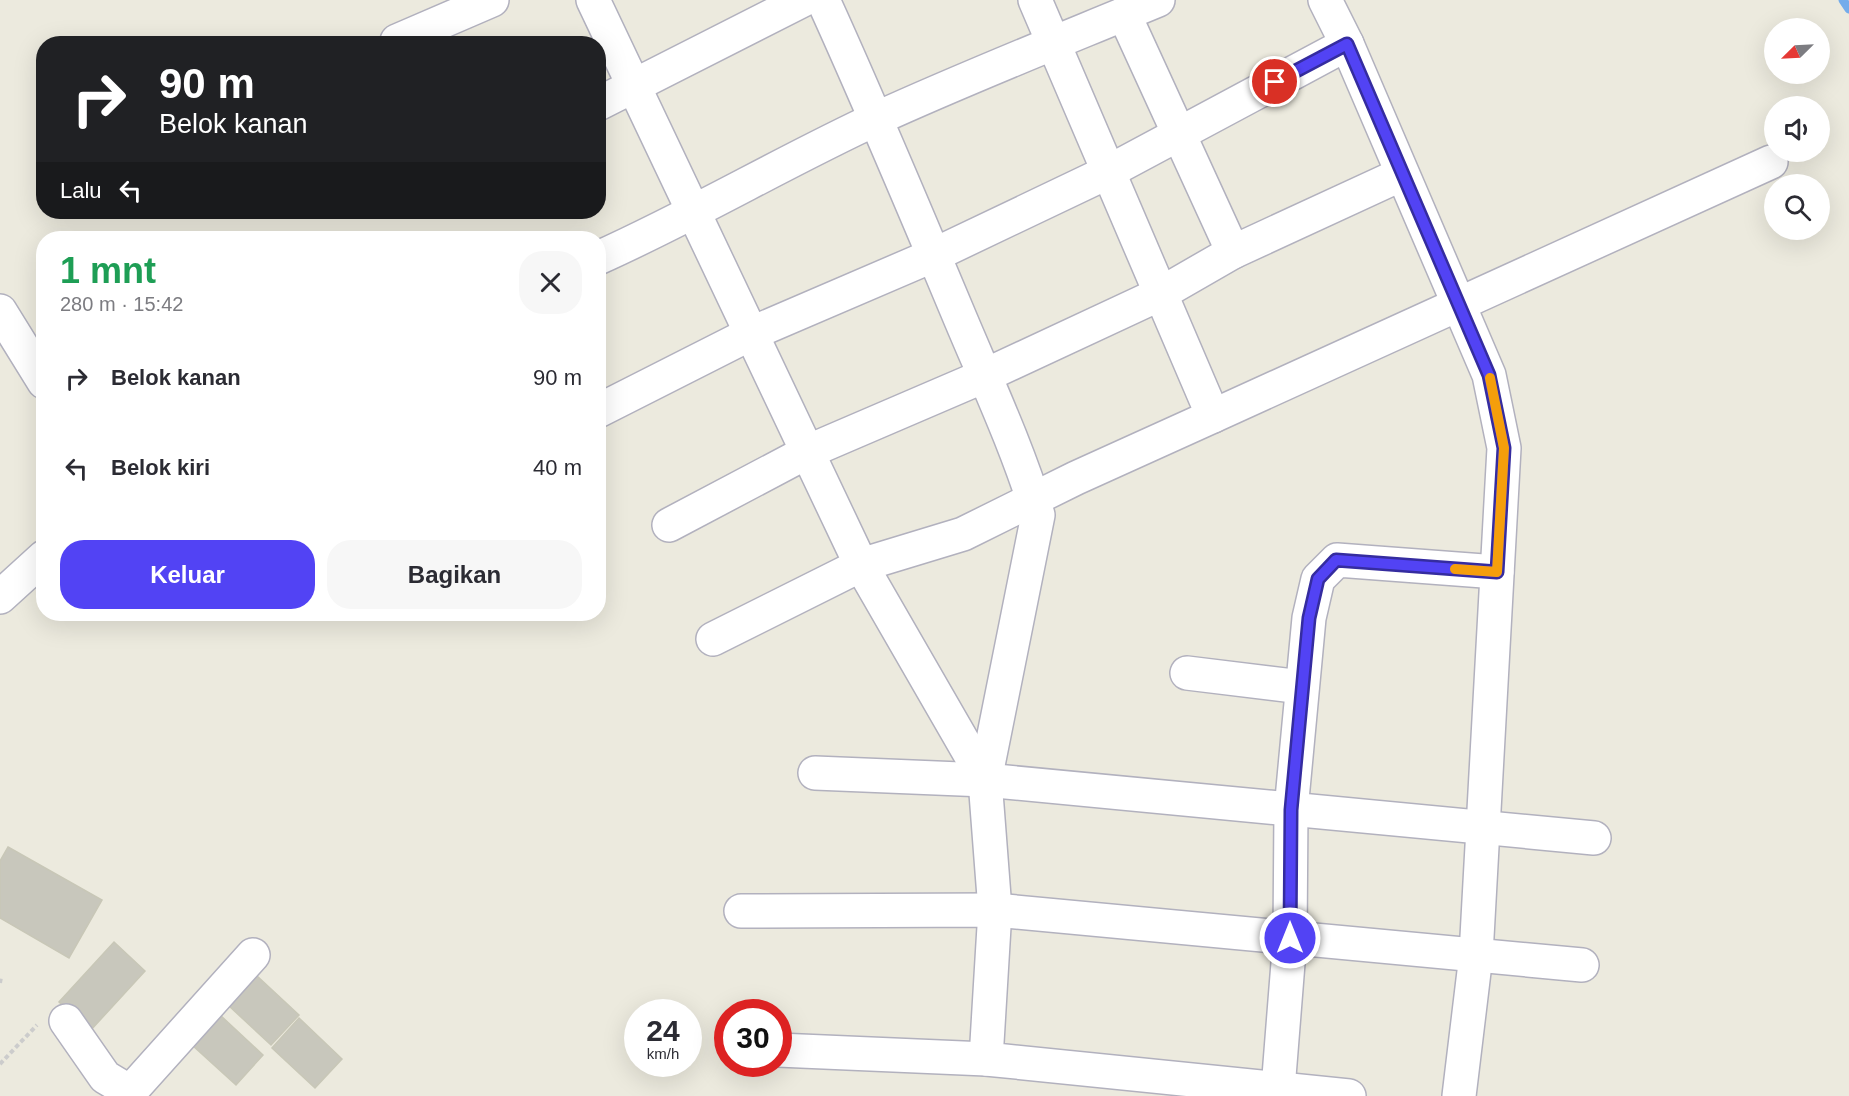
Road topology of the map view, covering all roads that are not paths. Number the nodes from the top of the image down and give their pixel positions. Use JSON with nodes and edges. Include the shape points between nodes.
{"nodes":[{"id":1,"x":492,"y":0,"type":"edge"},
{"id":2,"x":593,"y":0,"type":"edge"},
{"id":3,"x":803,"y":0,"type":"edge"},
{"id":4,"x":824,"y":0,"type":"edge"},
{"id":5,"x":1035,"y":0,"type":"edge"},
{"id":6,"x":1158,"y":0,"type":"edge"},
{"id":7,"x":1325,"y":0,"type":"edge"},
{"id":8,"x":1124,"y":14,"type":"junction"},
{"id":9,"x":409,"y":36,"type":"edge"},
{"id":10,"x":1052,"y":41,"type":"junction"},
{"id":11,"x":1347,"y":44,"type":"junction"},
{"id":12,"x":632,"y":87,"type":"junction"},
{"id":13,"x":606,"y":100,"type":"edge"},
{"id":14,"x":877,"y":119,"type":"junction"},
{"id":15,"x":1178,"y":136,"type":"junction"},
{"id":16,"x":1771,"y":162,"type":"dead end"},
{"id":17,"x":1108,"y":172,"type":"junction"},
{"id":18,"x":1402,"y":174,"type":"junction"},
{"id":19,"x":693,"y":214,"type":"junction"},
{"id":20,"x":1233,"y":252,"type":"junction"},
{"id":21,"x":606,"y":254,"type":"edge"},
{"id":22,"x":934,"y":255,"type":"junction"},
{"id":23,"x":1160,"y":294,"type":"junction"},
{"id":24,"x":1457,"y":304,"type":"junction"},
{"id":25,"x":0,"y":311,"type":"edge"},
{"id":26,"x":750,"y":334,"type":"junction"},
{"id":27,"x":36,"y":369,"type":"edge"},
{"id":28,"x":984,"y":376,"type":"junction"},
{"id":29,"x":606,"y":407,"type":"edge"},
{"id":30,"x":1213,"y":416,"type":"junction"},
{"id":31,"x":807,"y":452,"type":"junction"},
{"id":32,"x":1034,"y":501,"type":"junction"},
{"id":33,"x":669,"y":525,"type":"dead end"},
{"id":34,"x":36,"y":564,"type":"edge"},
{"id":35,"x":861,"y":565,"type":"junction"},
{"id":36,"x":1497,"y":572,"type":"junction"},
{"id":37,"x":0,"y":597,"type":"edge"},
{"id":38,"x":713,"y":639,"type":"dead end"},
{"id":39,"x":1187,"y":674,"type":"dead end"},
{"id":40,"x":1302,"y":687,"type":"junction"},
{"id":41,"x":815,"y":773,"type":"dead end"},
{"id":42,"x":985,"y":780,"type":"junction"},
{"id":43,"x":1291,"y":810,"type":"junction"},
{"id":44,"x":1482,"y":828,"type":"junction"},
{"id":45,"x":1594,"y":838,"type":"dead end"},
{"id":46,"x":996,"y":910,"type":"junction"},
{"id":47,"x":741,"y":911,"type":"dead end"},
{"id":48,"x":1290,"y":938,"type":"junction"},
{"id":49,"x":253,"y":955,"type":"dead end"},
{"id":50,"x":1476,"y":955,"type":"junction"},
{"id":51,"x":1582,"y":965,"type":"dead end"},
{"id":52,"x":55,"y":1019,"type":"road end"},
{"id":53,"x":792,"y":1051,"type":"edge"},
{"id":54,"x":986,"y":1059,"type":"junction"},
{"id":55,"x":1278,"y":1089,"type":"junction"},
{"id":56,"x":130,"y":1094,"type":"edge"},
{"id":57,"x":1349,"y":1096,"type":"edge"},
{"id":58,"x":1459,"y":1096,"type":"edge"}],
"edges":[{"from":1,"to":9,"type":"street"},
{"from":2,"to":12,"type":"street"},
{"from":3,"to":12,"type":"street"},
{"from":4,"to":14,"type":"street"},
{"from":5,"to":10,"type":"street"},
{"from":6,"to":8,"type":"street"},
{"from":7,"to":11,"type":"street"},
{"from":8,"to":10,"type":"street"},
{"from":8,"to":15,"type":"street"},
{"from":10,"to":14,"type":"street"},
{"from":10,"to":17,"type":"street"},
{"from":11,"to":15,"type":"street"},
{"from":11,"to":18,"type":"street"},
{"from":12,"to":13,"type":"street"},
{"from":12,"to":19,"type":"street"},
{"from":14,"to":19,"type":"street"},
{"from":14,"to":22,"type":"street"},
{"from":15,"to":17,"type":"street"},
{"from":15,"to":20,"type":"street"},
{"from":16,"to":24,"type":"street"},
{"from":17,"to":22,"type":"street"},
{"from":17,"to":23,"type":"street"},
{"from":18,"to":20,"type":"street"},
{"from":18,"to":24,"type":"street"},
{"from":19,"to":21,"type":"street"},
{"from":19,"to":26,"type":"street"},
{"from":20,"to":23,"type":"street"},
{"from":22,"to":26,"type":"street"},
{"from":22,"to":28,"type":"street"},
{"from":23,"to":28,"type":"street"},
{"from":23,"to":30,"type":"street"},
{"from":24,"to":30,"type":"street"},
{"from":24,"to":36,"type":"street","via":[[1489,375],[1504,448]]},
{"from":25,"to":27,"type":"street"},
{"from":26,"to":29,"type":"street"},
{"from":26,"to":31,"type":"street"},
{"from":28,"to":31,"type":"street"},
{"from":28,"to":32,"type":"street"},
{"from":30,"to":32,"type":"street"},
{"from":31,"to":33,"type":"street"},
{"from":31,"to":35,"type":"street"},
{"from":32,"to":35,"type":"street","via":[[963,534]]},
{"from":32,"to":42,"type":"street","via":[[1038,515],[1036,533]]},
{"from":34,"to":37,"type":"street"},
{"from":35,"to":38,"type":"street"},
{"from":35,"to":42,"type":"street"},
{"from":36,"to":40,"type":"street","via":[[1336,560],[1318,579],[1309,618]]},
{"from":36,"to":44,"type":"street"},
{"from":39,"to":40,"type":"street"},
{"from":40,"to":43,"type":"street"},
{"from":41,"to":42,"type":"street"},
{"from":42,"to":43,"type":"street"},
{"from":42,"to":46,"type":"street"},
{"from":43,"to":44,"type":"street"},
{"from":43,"to":48,"type":"street"},
{"from":44,"to":45,"type":"street"},
{"from":44,"to":50,"type":"street"},
{"from":46,"to":47,"type":"street"},
{"from":46,"to":48,"type":"street"},
{"from":46,"to":54,"type":"street"},
{"from":48,"to":50,"type":"street"},
{"from":48,"to":55,"type":"street"},
{"from":49,"to":56,"type":"street"},
{"from":50,"to":51,"type":"street"},
{"from":50,"to":58,"type":"street"},
{"from":52,"to":56,"type":"street","via":[[105,1077]]},
{"from":53,"to":54,"type":"street"},
{"from":54,"to":55,"type":"street"},
{"from":55,"to":57,"type":"street"}]}
